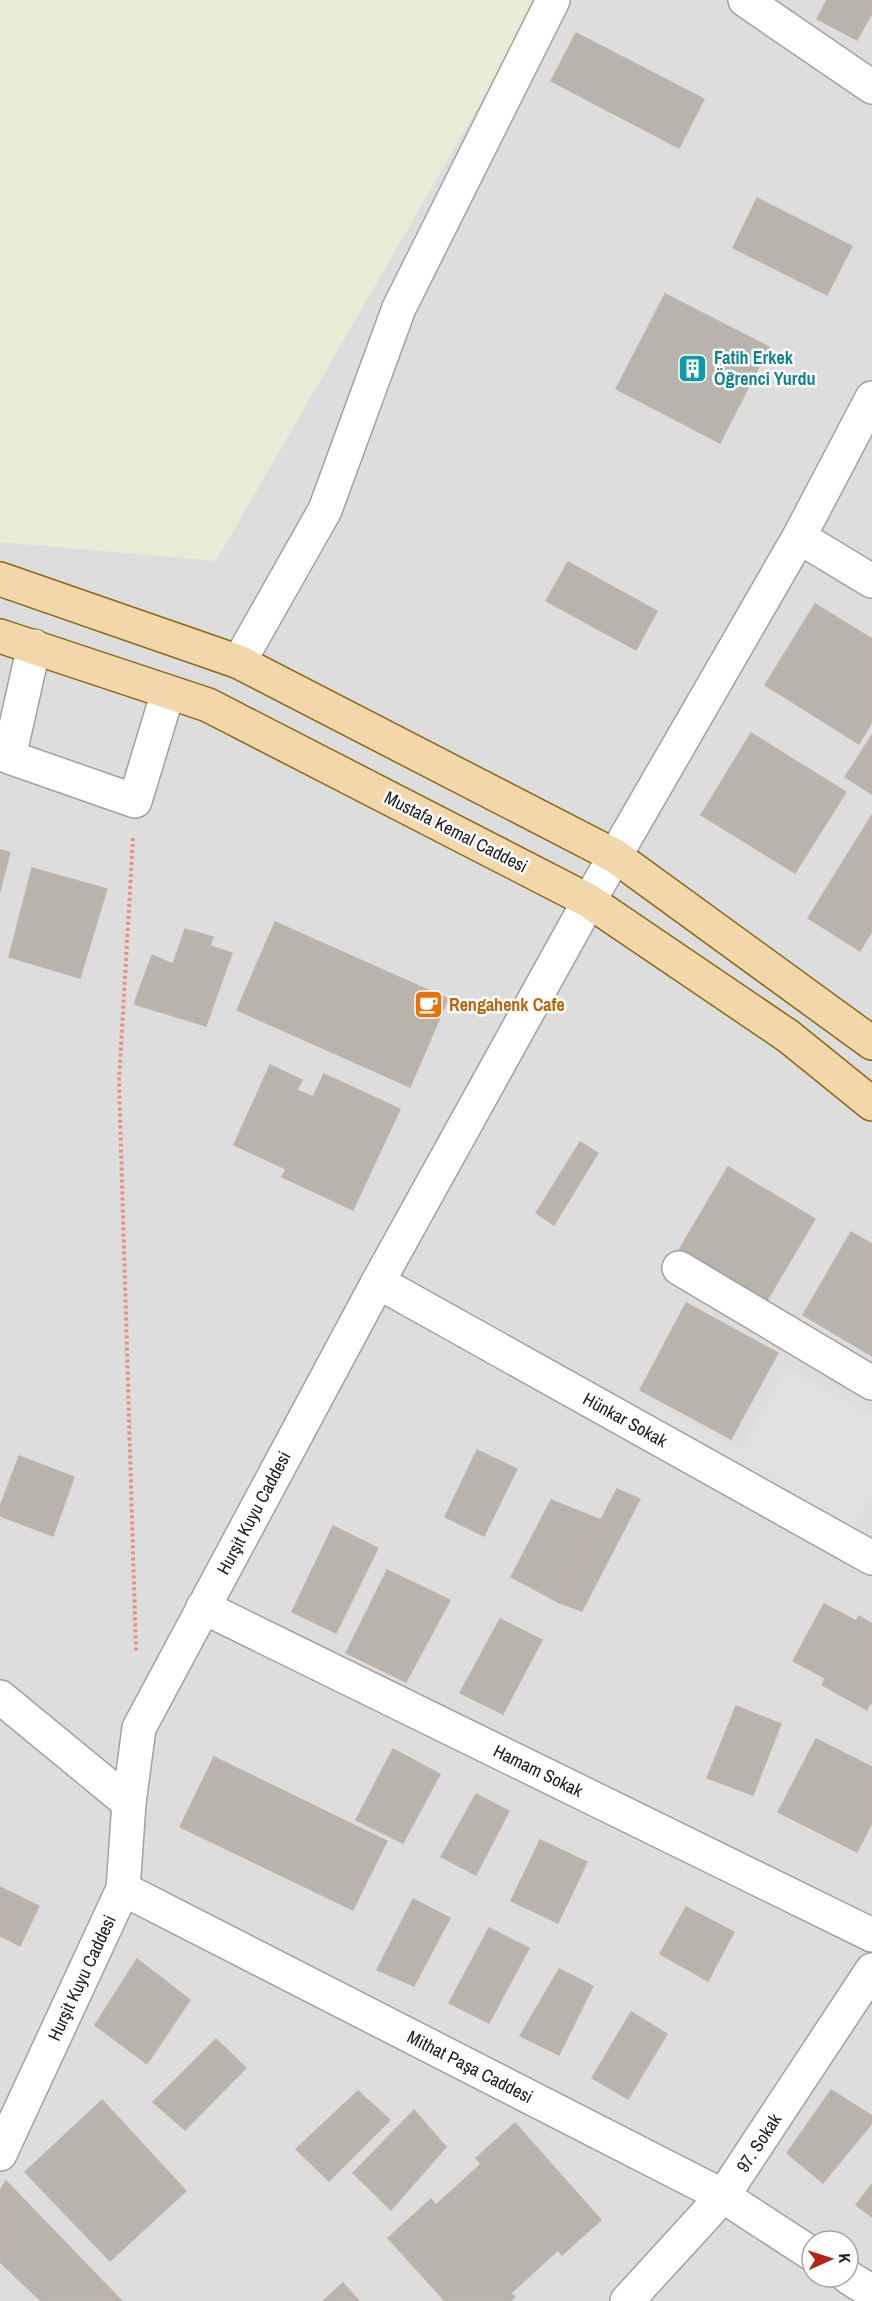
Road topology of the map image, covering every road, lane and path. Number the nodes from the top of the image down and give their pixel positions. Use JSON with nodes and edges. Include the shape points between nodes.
{"nodes":[{"id":1,"x":553,"y":0,"type":"edge"},
{"id":2,"x":745,"y":0,"type":"edge"},
{"id":3,"x":872,"y":87,"type":"edge"},
{"id":4,"x":872,"y":398,"type":"edge"},
{"id":5,"x":799,"y":537,"type":"junction"},
{"id":6,"x":0,"y":579,"type":"edge"},
{"id":7,"x":872,"y":581,"type":"edge"},
{"id":8,"x":0,"y":636,"type":"edge"},
{"id":9,"x":34,"y":646,"type":"junction"},
{"id":10,"x":239,"y":662,"type":"junction"},
{"id":11,"x":168,"y":692,"type":"junction"},
{"id":12,"x":135,"y":801,"type":"junction"},
{"id":13,"x":615,"y":856,"type":"junction"},
{"id":14,"x":589,"y":901,"type":"junction"},
{"id":15,"x":872,"y":1043,"type":"edge"},
{"id":16,"x":872,"y":1104,"type":"edge"},
{"id":17,"x":679,"y":1268,"type":"dead end"},
{"id":18,"x":378,"y":1282,"type":"junction"},
{"id":19,"x":872,"y":1383,"type":"edge"},
{"id":20,"x":872,"y":1558,"type":"edge"},
{"id":21,"x":203,"y":1608,"type":"junction"},
{"id":22,"x":136,"y":1660,"type":"dead end"},
{"id":23,"x":0,"y":1697,"type":"edge"},
{"id":24,"x":129,"y":1803,"type":"junction"},
{"id":25,"x":123,"y":1889,"type":"junction"},
{"id":26,"x":872,"y":1935,"type":"edge"},
{"id":27,"x":872,"y":1970,"type":"edge"},
{"id":28,"x":0,"y":2154,"type":"edge"},
{"id":29,"x":723,"y":2196,"type":"junction"},
{"id":30,"x":800,"y":2246,"type":"edge"},
{"id":31,"x":627,"y":2301,"type":"edge"}],
"edges":[{"from":1,"to":10,"type":"street","via":[[399,308],[325,510]]},
{"from":2,"to":3,"type":"street"},
{"from":4,"to":5,"type":"street","name":"Hurşit Kuyu Caddesi"},
{"from":5,"to":7,"type":"street"},
{"from":5,"to":13,"type":"street","name":"Hurşit Kuyu Caddesi"},
{"from":6,"to":10,"type":"main road"},
{"from":8,"to":9,"type":"main road","name":"Mustafa Kemal Caddesi"},
{"from":9,"to":11,"type":"main road","name":"Mustafa Kemal Caddesi"},
{"from":9,"to":12,"type":"street","via":[[9,757]]},
{"from":10,"to":13,"type":"main road"},
{"from":11,"to":12,"type":"street"},
{"from":11,"to":14,"type":"main road","name":"Mustafa Kemal Caddesi","via":[[208,705]]},
{"from":12,"to":22,"type":"path","via":[[119,1081]]},
{"from":13,"to":14,"type":"street","name":"Hurşit Kuyu Caddesi"},
{"from":13,"to":15,"type":"main road"},
{"from":14,"to":16,"type":"main road","name":"Mustafa Kemal Caddesi","via":[[788,1036]]},
{"from":14,"to":18,"type":"street","name":"Hurşit Kuyu Caddesi"},
{"from":17,"to":19,"type":"street"},
{"from":18,"to":20,"type":"street","name":"Hünkar Sokak"},
{"from":18,"to":21,"type":"street","name":"Hurşit Kuyu Caddesi"},
{"from":21,"to":24,"type":"street","name":"Hurşit Kuyu Caddesi","via":[[139,1728]]},
{"from":21,"to":26,"type":"street","name":"Hamam Sokak"},
{"from":23,"to":24,"type":"street"},
{"from":24,"to":25,"type":"street","name":"Hurşit Kuyu Caddesi"},
{"from":25,"to":28,"type":"street","name":"Hurşit Kuyu Caddesi"},
{"from":25,"to":29,"type":"street","name":"Mithat Paşa Caddesi"},
{"from":27,"to":29,"type":"street","name":"97. Sokak"},
{"from":29,"to":30,"type":"street","name":"Mithat Paşa Caddesi"},
{"from":29,"to":31,"type":"street","name":"97. Sokak"}]}
